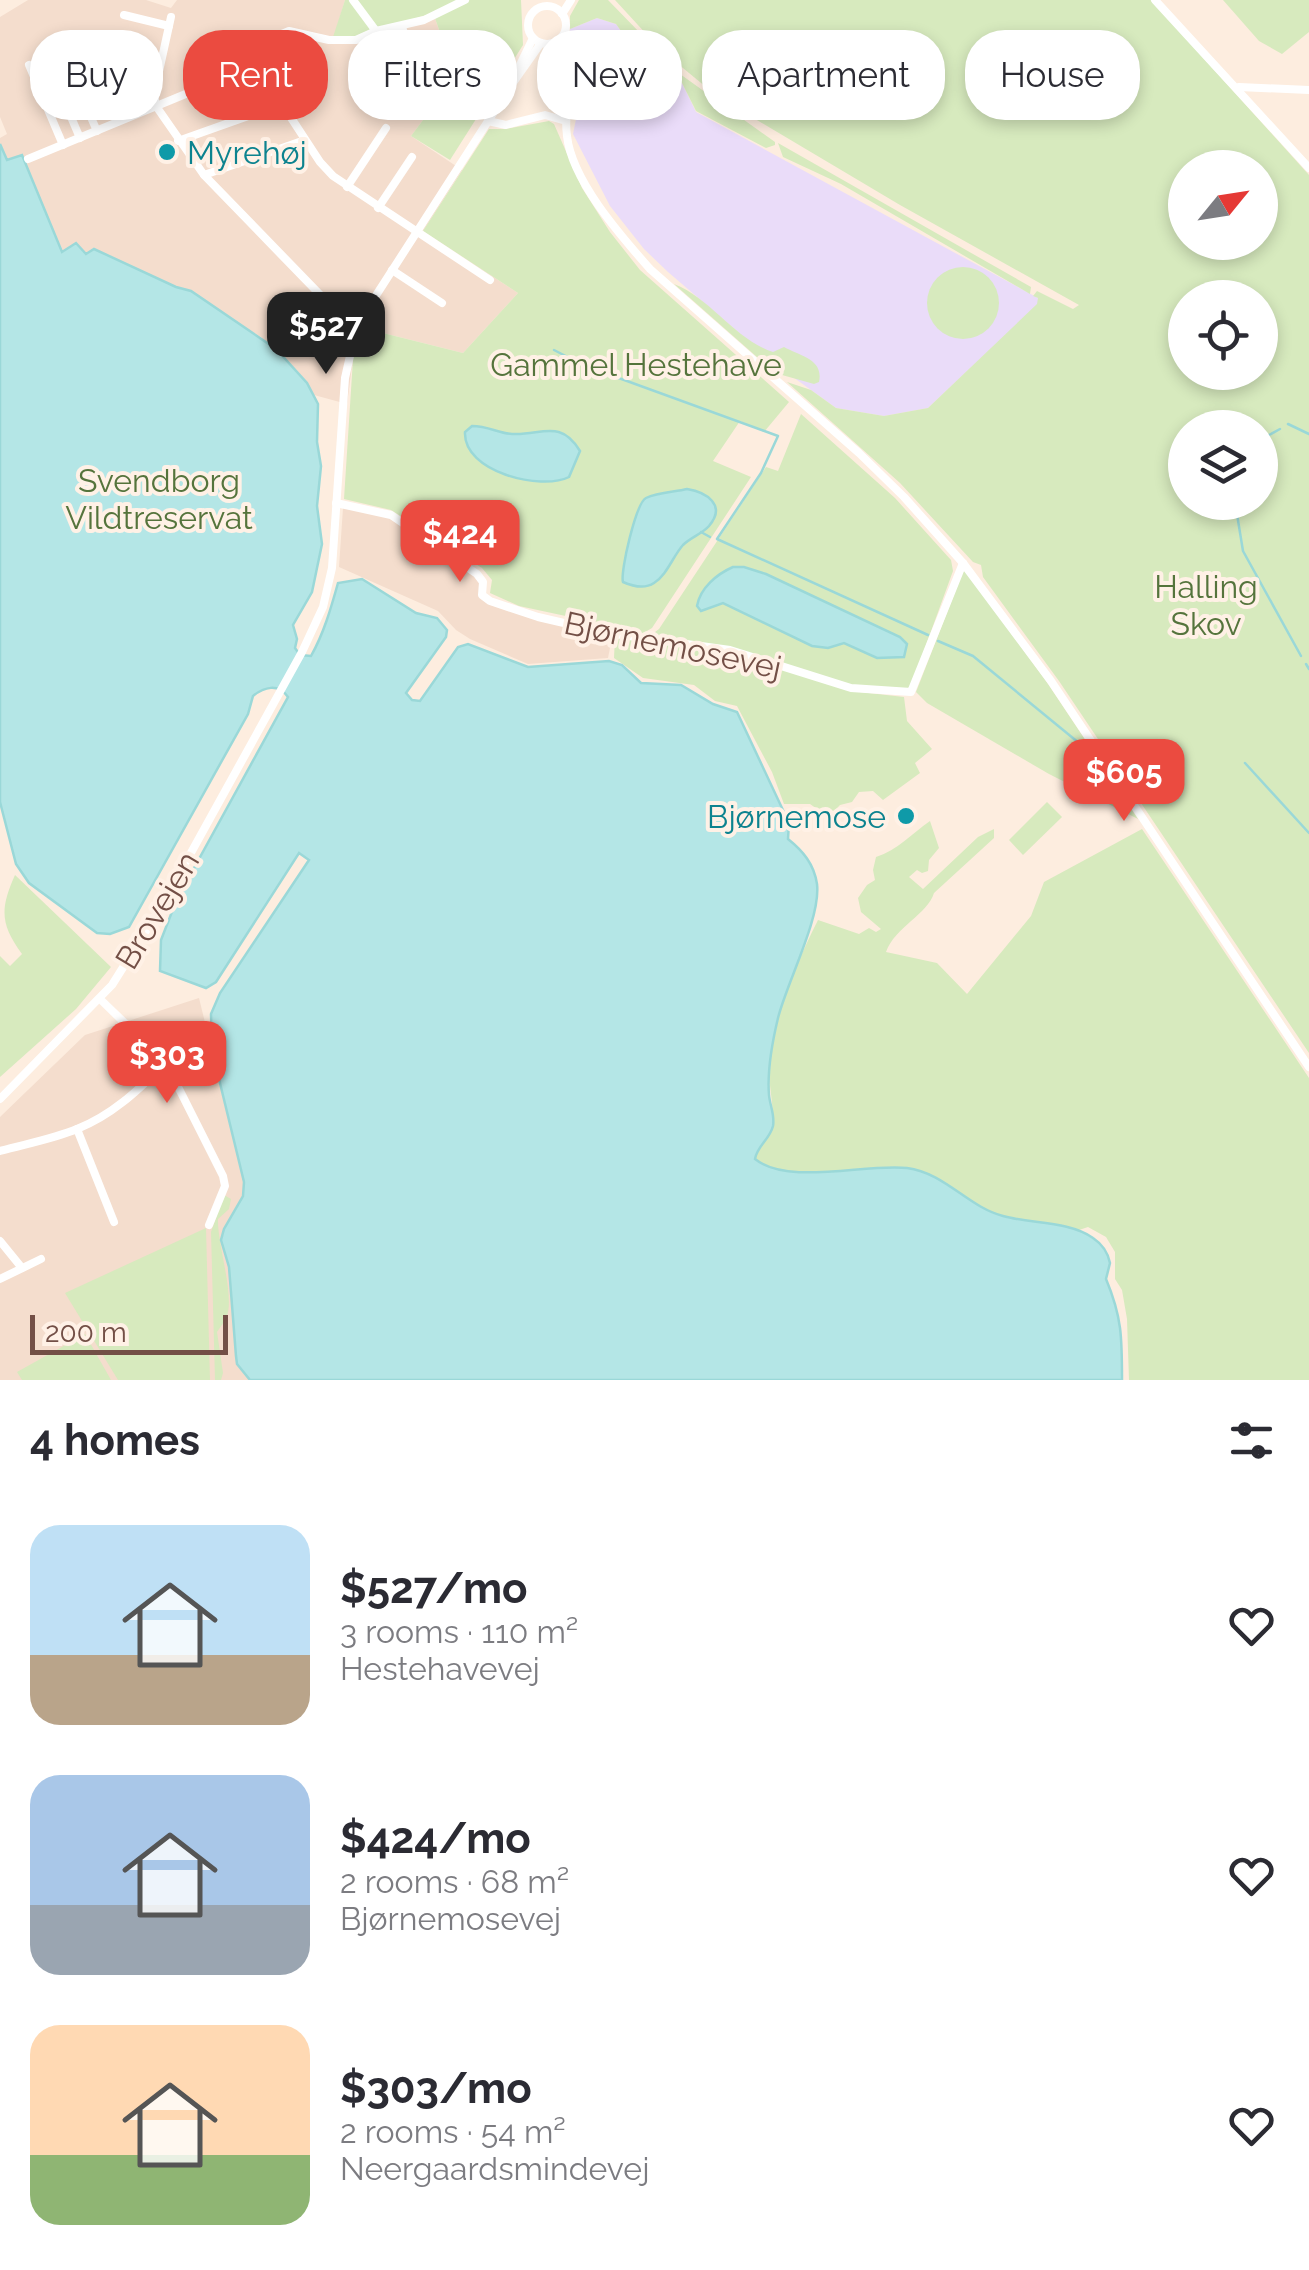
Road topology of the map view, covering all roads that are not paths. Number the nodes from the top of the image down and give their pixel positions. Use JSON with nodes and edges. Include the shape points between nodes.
{"nodes":[{"id":1,"x":353,"y":0,"type":"edge"},
{"id":2,"x":465,"y":0,"type":"edge"},
{"id":3,"x":530,"y":0,"type":"edge"},
{"id":4,"x":563,"y":0,"type":"edge"},
{"id":5,"x":572,"y":0,"type":"edge"},
{"id":6,"x":1155,"y":0,"type":"edge"},
{"id":7,"x":539,"y":6,"type":"edge"},
{"id":8,"x":559,"y":11,"type":"junction"},
{"id":9,"x":124,"y":15,"type":"dead end"},
{"id":10,"x":402,"y":26,"type":"junction"},
{"id":11,"x":375,"y":30,"type":"edge"},
{"id":12,"x":381,"y":30,"type":"edge"},
{"id":13,"x":403,"y":30,"type":"edge"},
{"id":14,"x":564,"y":30,"type":"edge"},
{"id":15,"x":537,"y":41,"type":"joint"},
{"id":16,"x":163,"y":54,"type":"edge"},
{"id":17,"x":29,"y":65,"type":"dead end"},
{"id":18,"x":1238,"y":87,"type":"junction"},
{"id":19,"x":1309,"y":90,"type":"edge"},
{"id":20,"x":163,"y":117,"type":"edge"},
{"id":21,"x":72,"y":120,"type":"edge"},
{"id":22,"x":92,"y":120,"type":"edge"},
{"id":23,"x":123,"y":120,"type":"edge"},
{"id":24,"x":566,"y":121,"type":"joint"},
{"id":25,"x":488,"y":122,"type":"junction"},
{"id":26,"x":386,"y":128,"type":"dead end"},
{"id":27,"x":97,"y":131,"type":"junction"},
{"id":28,"x":80,"y":138,"type":"junction"},
{"id":29,"x":305,"y":140,"type":"junction"},
{"id":30,"x":178,"y":142,"type":"junction"},
{"id":31,"x":63,"y":145,"type":"junction"},
{"id":32,"x":412,"y":157,"type":"dead end"},
{"id":33,"x":28,"y":159,"type":"dead end"},
{"id":34,"x":1309,"y":168,"type":"edge"},
{"id":35,"x":204,"y":175,"type":"junction"},
{"id":36,"x":347,"y":187,"type":"junction"},
{"id":37,"x":378,"y":208,"type":"junction"},
{"id":38,"x":416,"y":232,"type":"junction"},
{"id":39,"x":392,"y":270,"type":"junction"},
{"id":40,"x":490,"y":280,"type":"dead end"},
{"id":41,"x":442,"y":304,"type":"dead end"},
{"id":42,"x":358,"y":325,"type":"junction"},
{"id":43,"x":336,"y":503,"type":"junction"},
{"id":44,"x":963,"y":563,"type":"junction"},
{"id":45,"x":100,"y":999,"type":"junction"},
{"id":46,"x":166,"y":1063,"type":"junction"},
{"id":47,"x":1309,"y":1067,"type":"edge"},
{"id":48,"x":0,"y":1099,"type":"edge"},
{"id":49,"x":77,"y":1130,"type":"junction"},
{"id":50,"x":0,"y":1151,"type":"edge"},
{"id":51,"x":114,"y":1222,"type":"dead end"},
{"id":52,"x":209,"y":1225,"type":"dead end"},
{"id":53,"x":0,"y":1241,"type":"edge"},
{"id":54,"x":41,"y":1259,"type":"dead end"},
{"id":55,"x":22,"y":1268,"type":"junction"},
{"id":56,"x":0,"y":1279,"type":"edge"}],
"edges":[{"from":1,"to":11,"type":"street"},
{"from":2,"to":10,"type":"street"},
{"from":3,"to":7,"type":"street"},
{"from":4,"to":8,"type":"street"},
{"from":5,"to":8,"type":"street"},
{"from":6,"to":18,"type":"street"},
{"from":7,"to":8,"type":"street"},
{"from":7,"to":15,"type":"street","via":[[528,27]]},
{"from":8,"to":14,"type":"street"},
{"from":9,"to":16,"type":"street","via":[[170,22]]},
{"from":10,"to":12,"type":"street"},
{"from":10,"to":13,"type":"street"},
{"from":15,"to":25,"type":"street","name":"Brovejen"},
{"from":17,"to":31,"type":"street"},
{"from":18,"to":19,"type":"street"},
{"from":18,"to":34,"type":"street"},
{"from":20,"to":30,"type":"street"},
{"from":21,"to":28,"type":"street"},
{"from":22,"to":27,"type":"street"},
{"from":23,"to":27,"type":"street"},
{"from":24,"to":25,"type":"street","via":[[545,115],[506,125]]},
{"from":24,"to":44,"type":"street","via":[[586,182],[650,269],[859,453]]},
{"from":25,"to":38,"type":"street","name":"Brovejen"},
{"from":26,"to":36,"type":"street"},
{"from":27,"to":28,"type":"street"},
{"from":28,"to":31,"type":"street"},
{"from":29,"to":30,"type":"street","via":[[282,104]]},
{"from":29,"to":35,"type":"street"},
{"from":29,"to":36,"type":"street"},
{"from":30,"to":35,"type":"street"},
{"from":31,"to":33,"type":"street"},
{"from":32,"to":37,"type":"street"},
{"from":35,"to":42,"type":"street","via":[[332,308]]},
{"from":36,"to":37,"type":"street"},
{"from":37,"to":38,"type":"street"},
{"from":38,"to":39,"type":"street","name":"Brovejen"},
{"from":38,"to":40,"type":"street"},
{"from":39,"to":41,"type":"street"},
{"from":39,"to":42,"type":"street","name":"Brovejen"},
{"from":42,"to":43,"type":"street","name":"Brovejen","via":[[345,378]]},
{"from":43,"to":44,"type":"street","name":"Bjørnemosevej","via":[[391,515],[477,574],[482,596],[490,601],[608,633],[730,650],[851,688],[912,692]]},
{"from":43,"to":45,"type":"street","name":"Brovejen","via":[[328,588],[302,652],[161,908]]},
{"from":44,"to":47,"type":"street","via":[[1051,682]]},
{"from":45,"to":46,"type":"street"},
{"from":45,"to":48,"type":"street","name":"Brovejen"},
{"from":46,"to":49,"type":"street","via":[[128,1100]]},
{"from":46,"to":52,"type":"street","via":[[223,1176]]},
{"from":49,"to":50,"type":"street"},
{"from":49,"to":51,"type":"street"},
{"from":53,"to":55,"type":"street"},
{"from":54,"to":55,"type":"street"},
{"from":55,"to":56,"type":"street"}]}
